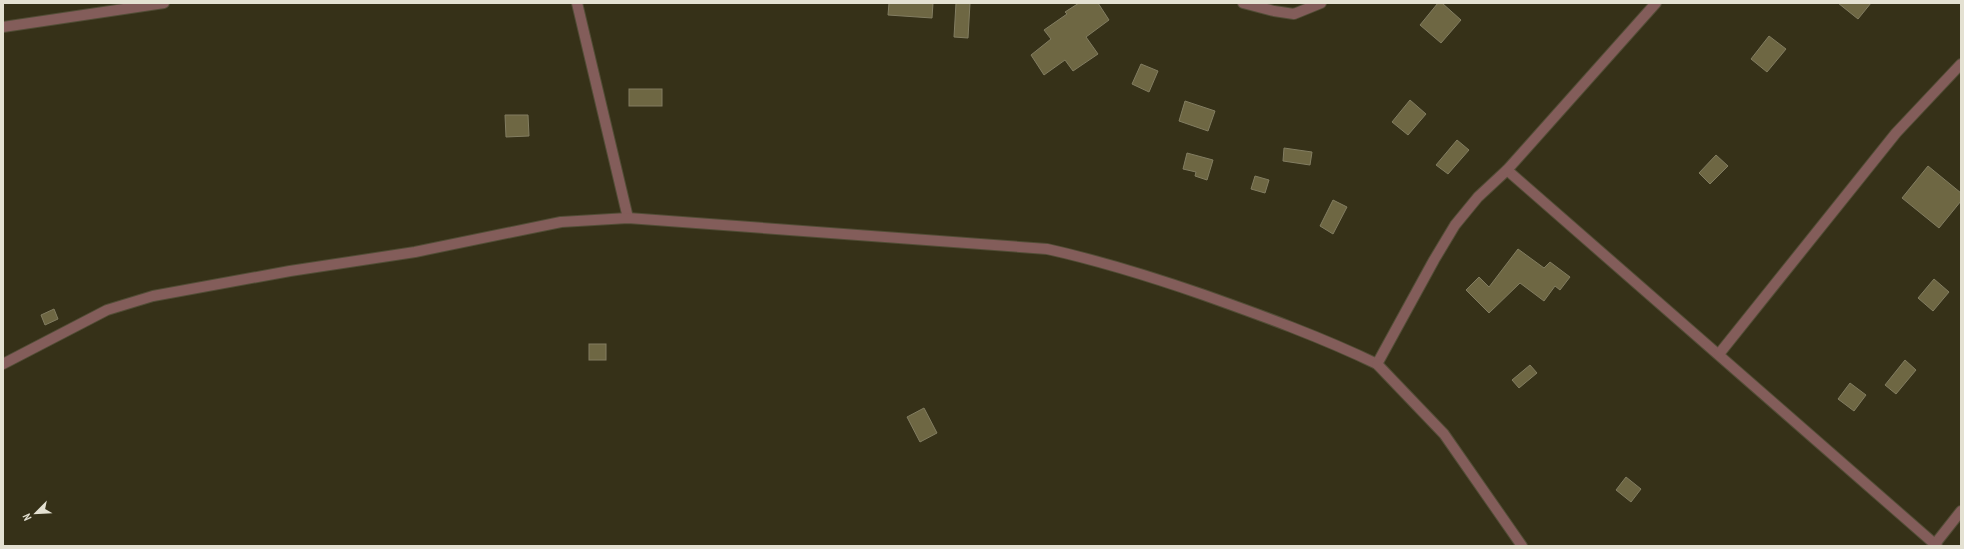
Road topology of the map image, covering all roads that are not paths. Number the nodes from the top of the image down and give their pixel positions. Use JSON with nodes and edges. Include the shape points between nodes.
{"nodes":[{"id":1,"x":164,"y":3,"type":"edge"},
{"id":2,"x":577,"y":3,"type":"edge"},
{"id":3,"x":1243,"y":3,"type":"edge"},
{"id":4,"x":1321,"y":3,"type":"edge"},
{"id":5,"x":1656,"y":3,"type":"edge"},
{"id":6,"x":3,"y":27,"type":"edge"},
{"id":7,"x":1961,"y":64,"type":"edge"},
{"id":8,"x":1508,"y":170,"type":"junction"},
{"id":9,"x":628,"y":218,"type":"junction"},
{"id":10,"x":1719,"y":354,"type":"junction"},
{"id":11,"x":3,"y":364,"type":"edge"},
{"id":12,"x":1377,"y":364,"type":"junction"},
{"id":13,"x":1961,"y":511,"type":"edge"},
{"id":14,"x":1936,"y":545,"type":"edge"},
{"id":15,"x":1522,"y":546,"type":"edge"}],
"edges":[{"from":1,"to":6,"type":"street"},
{"from":2,"to":9,"type":"street"},
{"from":3,"to":4,"type":"street","via":[[1294,14]]},
{"from":5,"to":8,"type":"street"},
{"from":7,"to":10,"type":"street","via":[[1896,133]]},
{"from":8,"to":10,"type":"street"},
{"from":8,"to":12,"type":"street","via":[[1478,197],[1455,225]]},
{"from":9,"to":11,"type":"street","via":[[561,222],[415,252],[153,296],[107,310]]},
{"from":9,"to":12,"type":"street","via":[[1047,249],[1156,278],[1297,328]]},
{"from":10,"to":14,"type":"street"},
{"from":12,"to":15,"type":"street","via":[[1444,434]]},
{"from":13,"to":14,"type":"street"}]}
